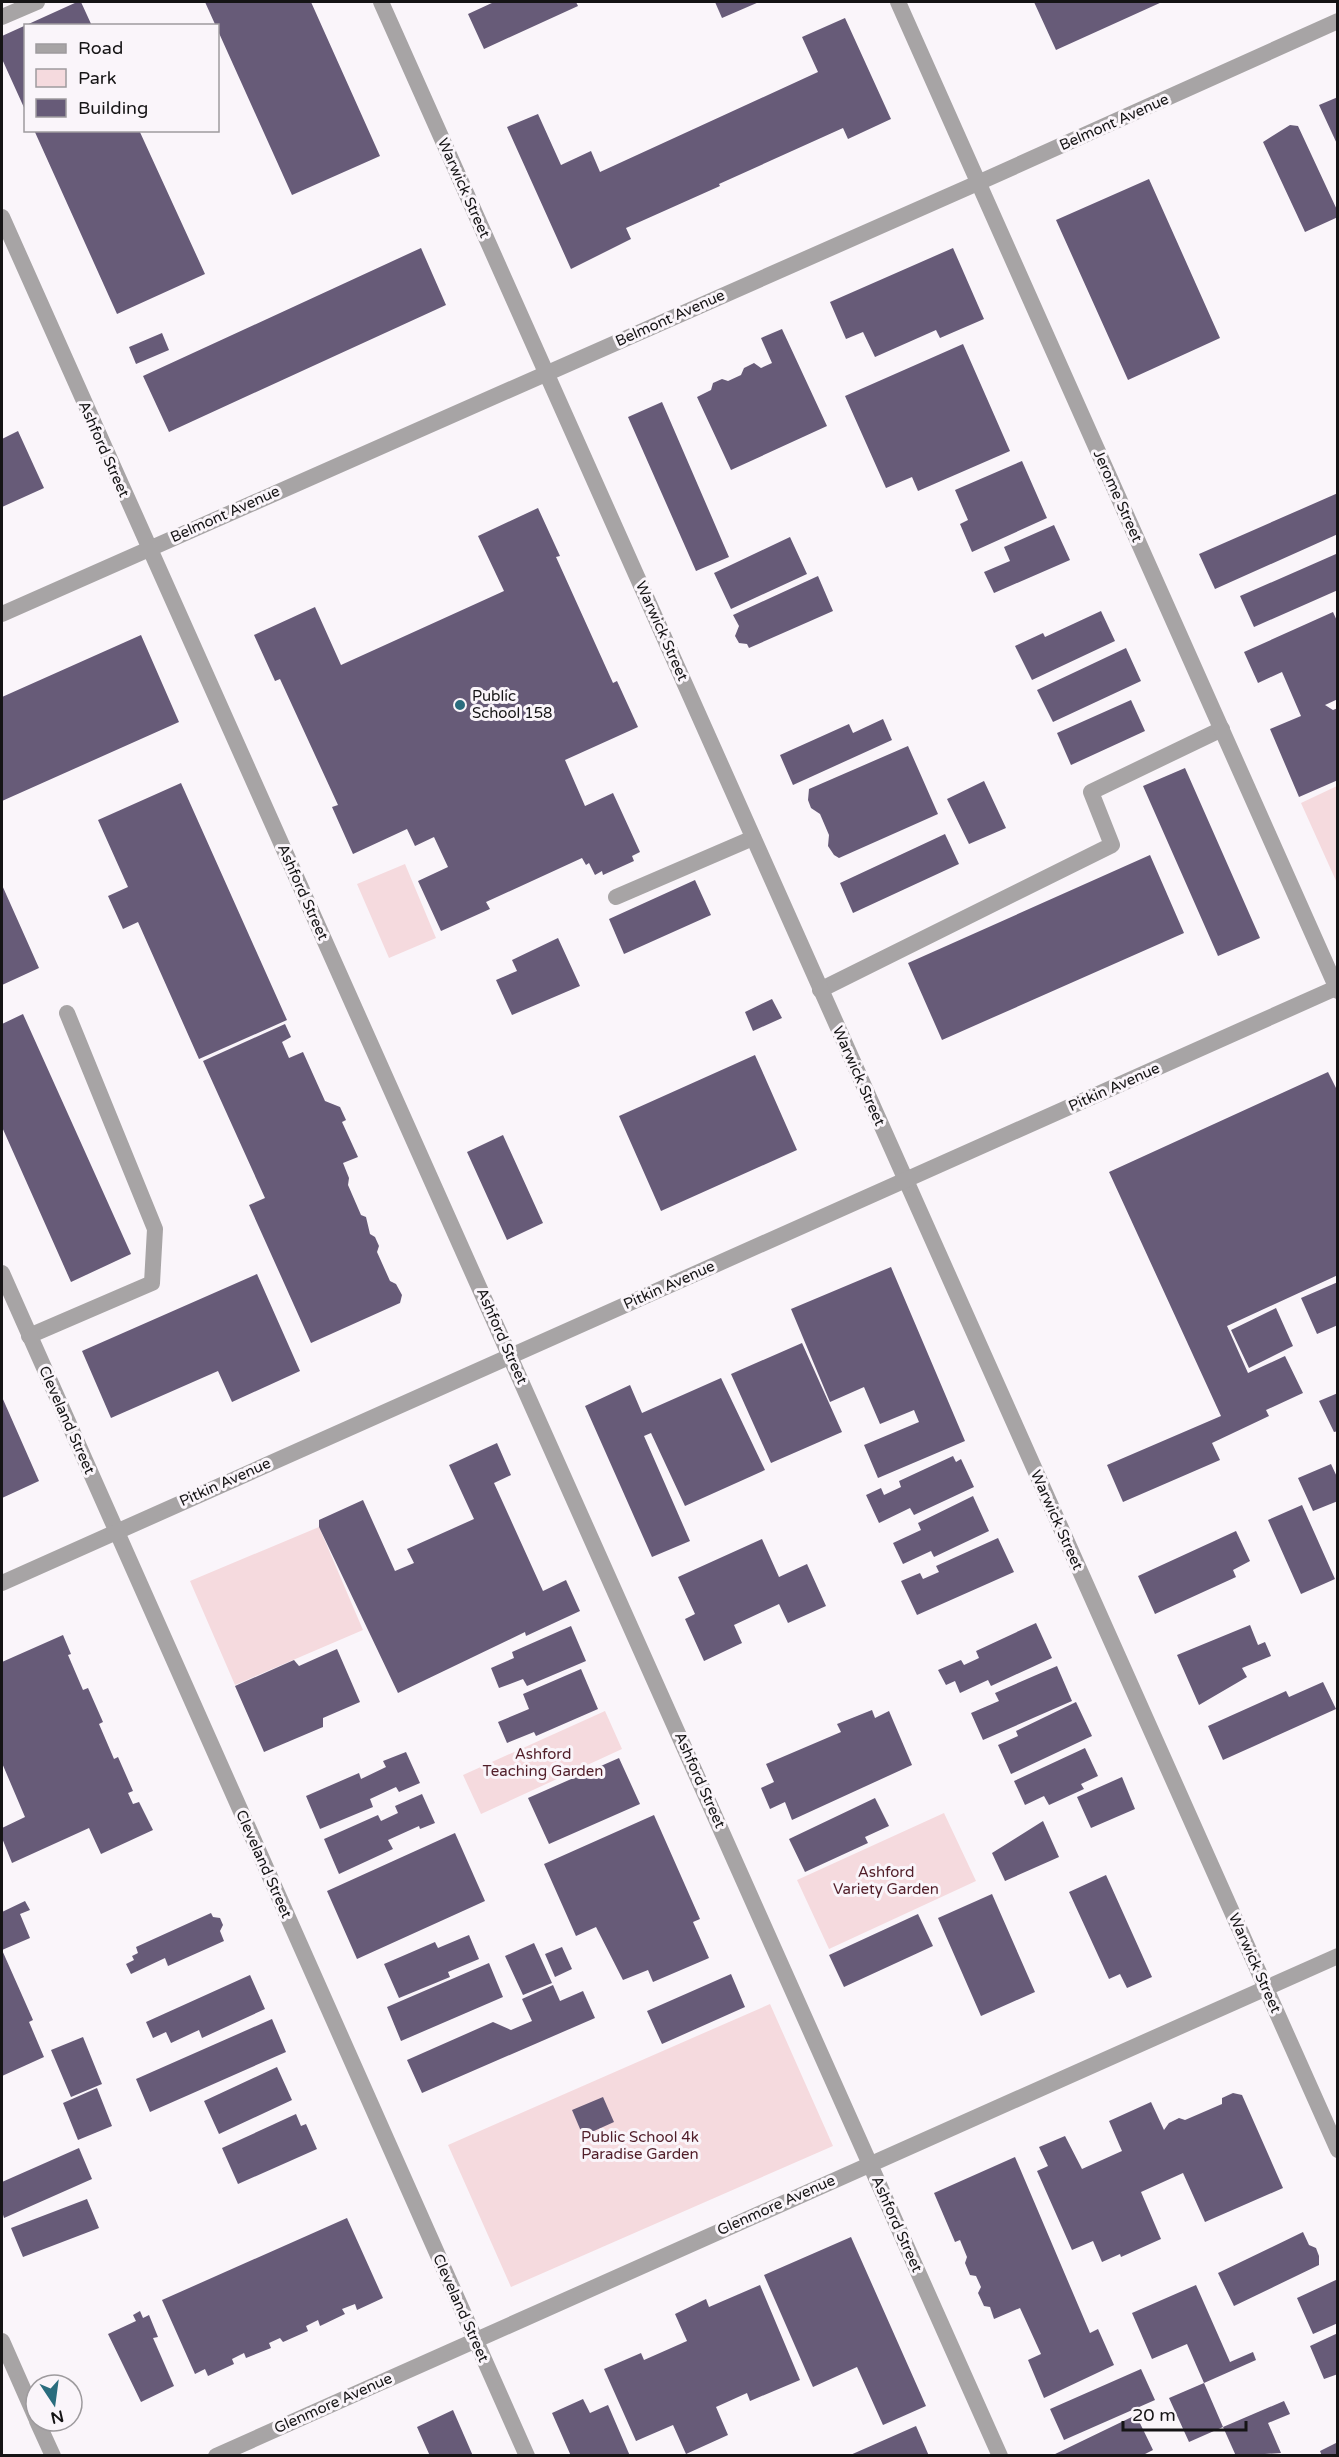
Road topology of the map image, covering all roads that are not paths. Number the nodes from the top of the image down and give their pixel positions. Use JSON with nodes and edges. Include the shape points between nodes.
{"nodes":[{"id":1,"x":37,"y":2,"type":"edge"},
{"id":2,"x":381,"y":2,"type":"edge"},
{"id":3,"x":898,"y":2,"type":"edge"},
{"id":4,"x":2,"y":17,"type":"edge"},
{"id":5,"x":1338,"y":21,"type":"edge"},
{"id":6,"x":980,"y":182,"type":"junction"},
{"id":7,"x":2,"y":217,"type":"edge"},
{"id":8,"x":546,"y":372,"type":"junction"},
{"id":9,"x":148,"y":548,"type":"junction"},
{"id":10,"x":2,"y":614,"type":"edge"},
{"id":11,"x":1222,"y":729,"type":"junction"},
{"id":12,"x":753,"y":838,"type":"junction"},
{"id":13,"x":616,"y":897,"type":"dead end"},
{"id":14,"x":1337,"y":988,"type":"edge"},
{"id":15,"x":820,"y":990,"type":"junction"},
{"id":16,"x":67,"y":1012,"type":"dead end"},
{"id":17,"x":905,"y":1180,"type":"junction"},
{"id":18,"x":2,"y":1273,"type":"edge"},
{"id":19,"x":29,"y":1336,"type":"junction"},
{"id":20,"x":510,"y":1355,"type":"junction"},
{"id":21,"x":116,"y":1532,"type":"junction"},
{"id":22,"x":2,"y":1583,"type":"edge"},
{"id":23,"x":1338,"y":1956,"type":"edge"},
{"id":24,"x":1266,"y":1988,"type":"junction"},
{"id":25,"x":1338,"y":2150,"type":"edge"},
{"id":26,"x":871,"y":2164,"type":"junction"},
{"id":27,"x":475,"y":2340,"type":"junction"},
{"id":28,"x":2,"y":2341,"type":"edge"},
{"id":29,"x":24,"y":2391,"type":"edge"},
{"id":30,"x":43,"y":2433,"type":"edge"},
{"id":31,"x":53,"y":2456,"type":"edge"},
{"id":32,"x":216,"y":2456,"type":"edge"},
{"id":33,"x":526,"y":2456,"type":"edge"},
{"id":34,"x":999,"y":2456,"type":"edge"}],
"edges":[{"from":1,"to":4,"type":"street"},
{"from":2,"to":8,"type":"street","name":"Warwick Street"},
{"from":3,"to":6,"type":"street","name":"Jerome Street"},
{"from":5,"to":6,"type":"street","name":"Belmont Avenue"},
{"from":6,"to":8,"type":"street","name":"Belmont Avenue"},
{"from":6,"to":11,"type":"street","name":"Jerome Street"},
{"from":7,"to":9,"type":"street","name":"Ashford Street"},
{"from":8,"to":9,"type":"street","name":"Belmont Avenue"},
{"from":8,"to":12,"type":"street","name":"Warwick Street"},
{"from":9,"to":10,"type":"street","name":"Belmont Avenue"},
{"from":9,"to":20,"type":"street","name":"Ashford Street"},
{"from":11,"to":14,"type":"street","name":"Jerome Street"},
{"from":11,"to":15,"type":"street","via":[[1090,792],[1112,845]]},
{"from":12,"to":13,"type":"street"},
{"from":12,"to":15,"type":"street","name":"Warwick Street"},
{"from":14,"to":17,"type":"street","name":"Pitkin Avenue"},
{"from":15,"to":17,"type":"street","name":"Warwick Street"},
{"from":16,"to":19,"type":"street","via":[[155,1229],[153,1282]]},
{"from":17,"to":20,"type":"street","name":"Pitkin Avenue"},
{"from":17,"to":24,"type":"street","name":"Warwick Street"},
{"from":18,"to":19,"type":"street","name":"Cleveland Street"},
{"from":19,"to":21,"type":"street","name":"Cleveland Street"},
{"from":20,"to":21,"type":"street","name":"Pitkin Avenue"},
{"from":20,"to":26,"type":"street","name":"Ashford Street"},
{"from":21,"to":22,"type":"street","name":"Pitkin Avenue"},
{"from":21,"to":27,"type":"street","name":"Cleveland Street"},
{"from":23,"to":24,"type":"street","name":"Glenmore Avenue"},
{"from":24,"to":25,"type":"street","name":"Warwick Street"},
{"from":24,"to":26,"type":"street","name":"Glenmore Avenue"},
{"from":26,"to":27,"type":"street","name":"Glenmore Avenue"},
{"from":26,"to":34,"type":"street","name":"Ashford Street"},
{"from":27,"to":32,"type":"street","name":"Glenmore Avenue"},
{"from":27,"to":33,"type":"street","name":"Cleveland Street"},
{"from":28,"to":29,"type":"street"},
{"from":30,"to":31,"type":"street"}]}
